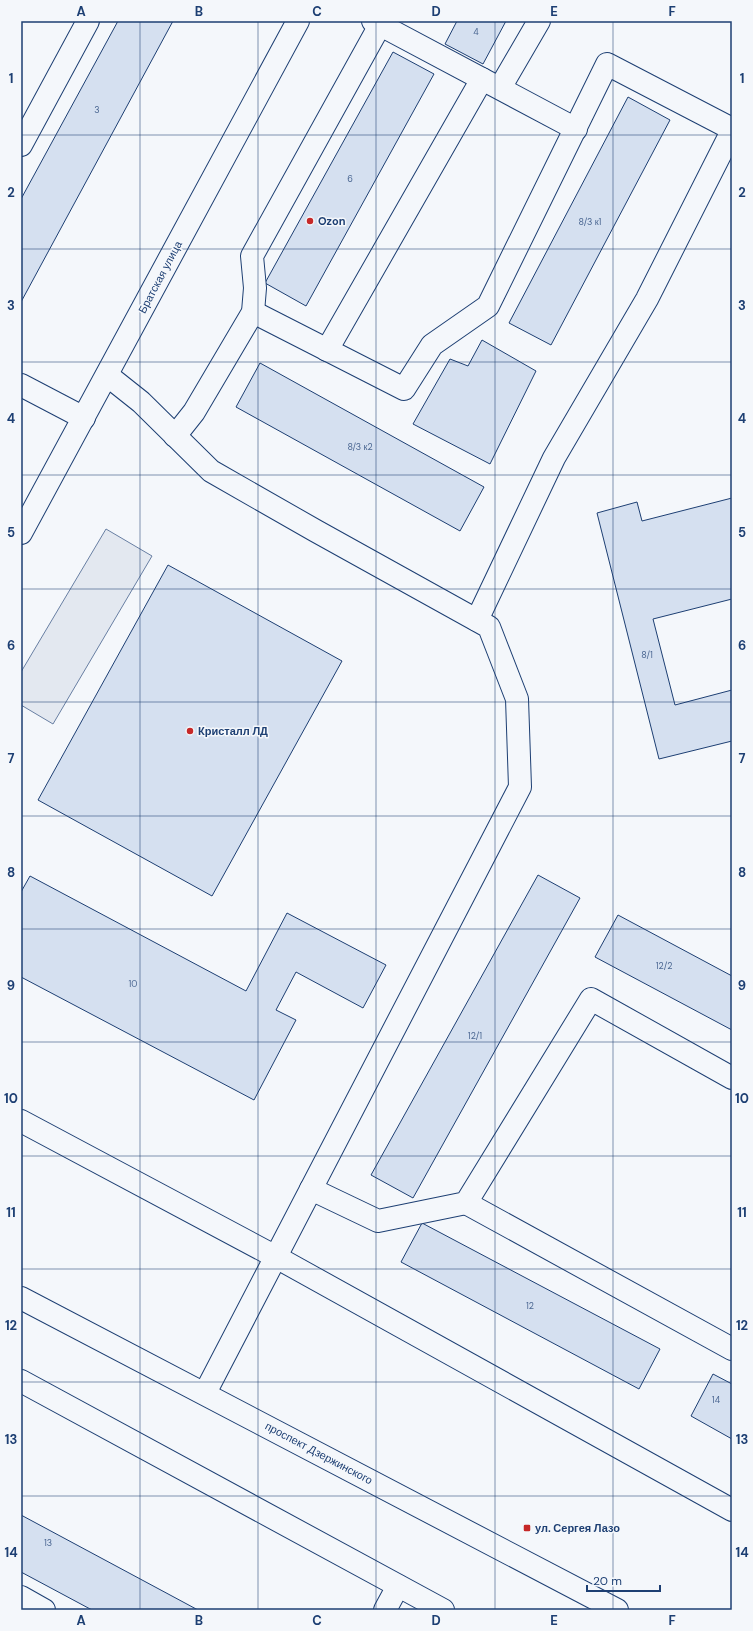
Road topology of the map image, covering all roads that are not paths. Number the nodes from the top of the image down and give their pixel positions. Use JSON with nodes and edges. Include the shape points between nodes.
{"nodes":[{"id":1,"x":88,"y":21,"type":"edge"},
{"id":2,"x":298,"y":21,"type":"edge"},
{"id":3,"x":539,"y":21,"type":"edge"},
{"id":4,"x":376,"y":23,"type":"edge"},
{"id":5,"x":491,"y":84,"type":"junction"},
{"id":6,"x":576,"y":129,"type":"junction"},
{"id":7,"x":732,"y":130,"type":"edge"},
{"id":8,"x":21,"y":145,"type":"edge"},
{"id":9,"x":252,"y":312,"type":"junction"},
{"id":10,"x":327,"y":350,"type":"junction"},
{"id":11,"x":107,"y":375,"type":"junction"},
{"id":12,"x":21,"y":385,"type":"edge"},
{"id":13,"x":84,"y":418,"type":"junction"},
{"id":14,"x":175,"y":436,"type":"junction"},
{"id":15,"x":21,"y":534,"type":"edge"},
{"id":16,"x":477,"y":620,"type":"junction"},
{"id":17,"x":732,"y":1078,"type":"edge"},
{"id":18,"x":21,"y":1121,"type":"edge"},
{"id":19,"x":312,"y":1189,"type":"junction"},
{"id":20,"x":466,"y":1203,"type":"junction"},
{"id":21,"x":276,"y":1257,"type":"junction"},
{"id":22,"x":21,"y":1298,"type":"edge"},
{"id":23,"x":732,"y":1349,"type":"edge"},
{"id":24,"x":21,"y":1381,"type":"edge"},
{"id":25,"x":205,"y":1393,"type":"junction"},
{"id":26,"x":732,"y":1510,"type":"edge"},
{"id":27,"x":398,"y":1586,"type":"junction"},
{"id":28,"x":21,"y":1597,"type":"edge"},
{"id":29,"x":44,"y":1610,"type":"edge"},
{"id":30,"x":385,"y":1610,"type":"edge"},
{"id":31,"x":443,"y":1610,"type":"edge"},
{"id":32,"x":616,"y":1610,"type":"edge"}],
"edges":[{"from":1,"to":8,"type":"street"},
{"from":2,"to":11,"type":"street","name":"Братская улица"},
{"from":3,"to":5,"type":"street"},
{"from":4,"to":5,"type":"street"},
{"from":4,"to":9,"type":"street","via":[[252,256],[255,288]]},
{"from":5,"to":6,"type":"street"},
{"from":5,"to":10,"type":"street"},
{"from":6,"to":7,"type":"street","via":[[607,64]]},
{"from":6,"to":10,"type":"street","via":[[488,306],[432,345],[404,389]]},
{"from":7,"to":16,"type":"street","via":[[647,299],[554,458]]},
{"from":9,"to":10,"type":"street"},
{"from":9,"to":14,"type":"street","via":[[194,412]]},
{"from":11,"to":13,"type":"street","name":"Братская улица"},
{"from":11,"to":14,"type":"street","via":[[141,402]]},
{"from":12,"to":13,"type":"street"},
{"from":13,"to":15,"type":"street","name":"Братская улица"},
{"from":14,"to":16,"type":"street","via":[[211,471]]},
{"from":16,"to":19,"type":"street","via":[[489,627],[517,699],[520,787]]},
{"from":17,"to":20,"type":"street","via":[[591,999]]},
{"from":18,"to":21,"type":"street"},
{"from":19,"to":20,"type":"street","via":[[378,1221]]},
{"from":19,"to":21,"type":"street"},
{"from":20,"to":23,"type":"street"},
{"from":21,"to":25,"type":"street"},
{"from":21,"to":26,"type":"street"},
{"from":22,"to":25,"type":"street","name":"проспект Дзержинского"},
{"from":24,"to":27,"type":"street"},
{"from":25,"to":32,"type":"street","name":"проспект Дзержинского"},
{"from":27,"to":30,"type":"street"},
{"from":27,"to":31,"type":"street"},
{"from":28,"to":29,"type":"street"}]}
